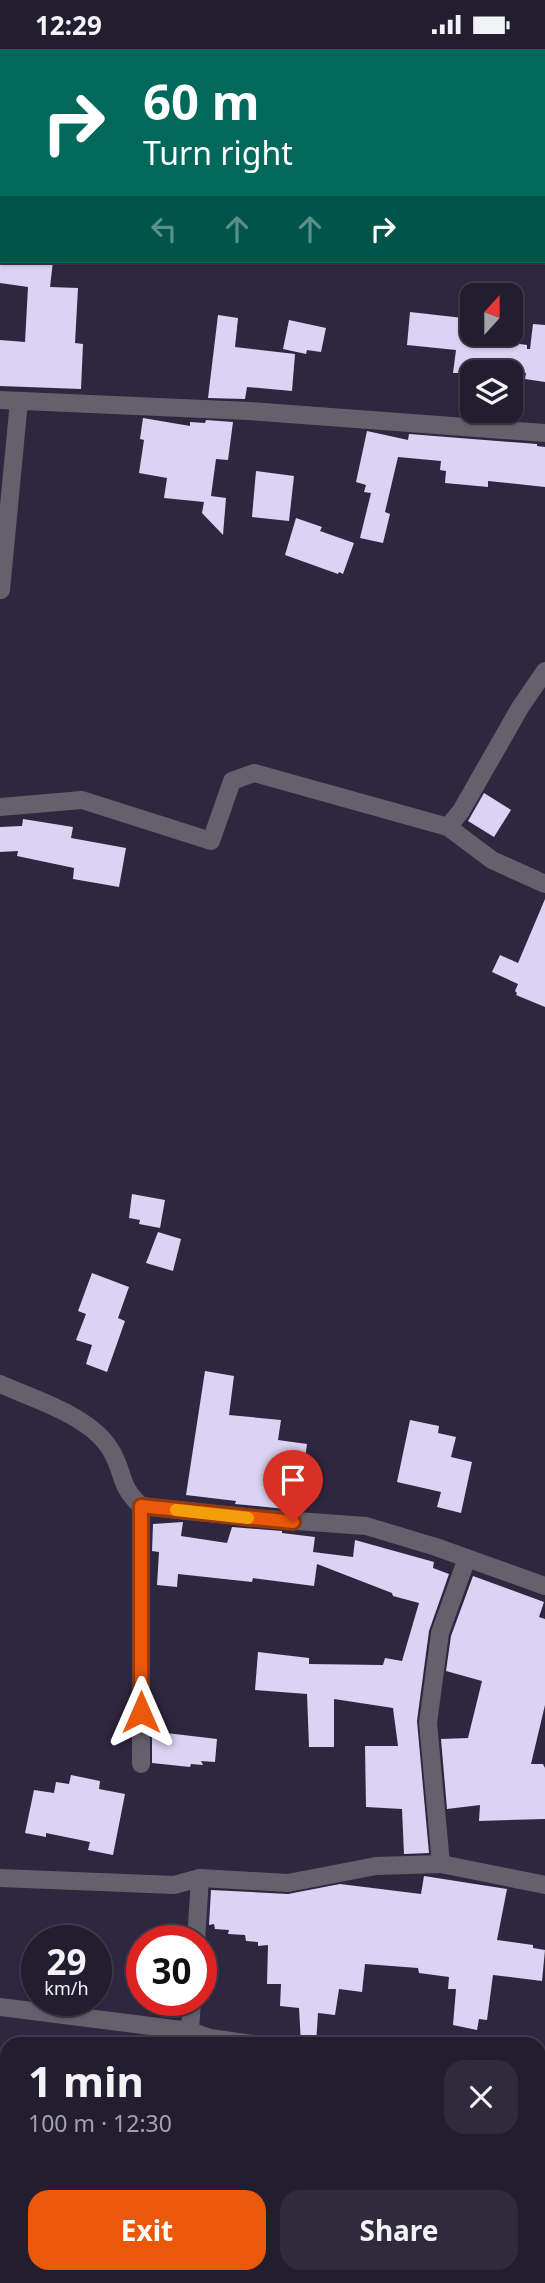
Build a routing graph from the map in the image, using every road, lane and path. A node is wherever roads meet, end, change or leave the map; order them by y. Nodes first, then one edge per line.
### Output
1 (0, 400) edge
2 (19, 401) junction
3 (545, 433) edge
4 (1, 590) edge
5 (545, 671) edge
6 (0, 807) edge
7 (448, 827) junction
8 (545, 884) edge
9 (0, 1384) edge
10 (141, 1506) junction
11 (467, 1558) junction
12 (545, 1586) edge
13 (141, 1764) dead end
14 (441, 1864) junction
15 (0, 1878) edge
16 (200, 1878) junction
17 (545, 1885) edge
18 (197, 1925) edge
19 (0, 2007) edge
20 (191, 2016) edge
21 (190, 2031) junction
22 (206, 2037) edge

1 - 2 street
2 - 3 street
2 - 4 street
5 - 7 street
6 - 7 street
7 - 8 street
9 - 10 street
10 - 11 street
10 - 13 street
11 - 12 street
11 - 14 street
14 - 16 street
14 - 17 street
15 - 16 street
16 - 18 street
19 - 21 street
20 - 21 street
21 - 22 street

